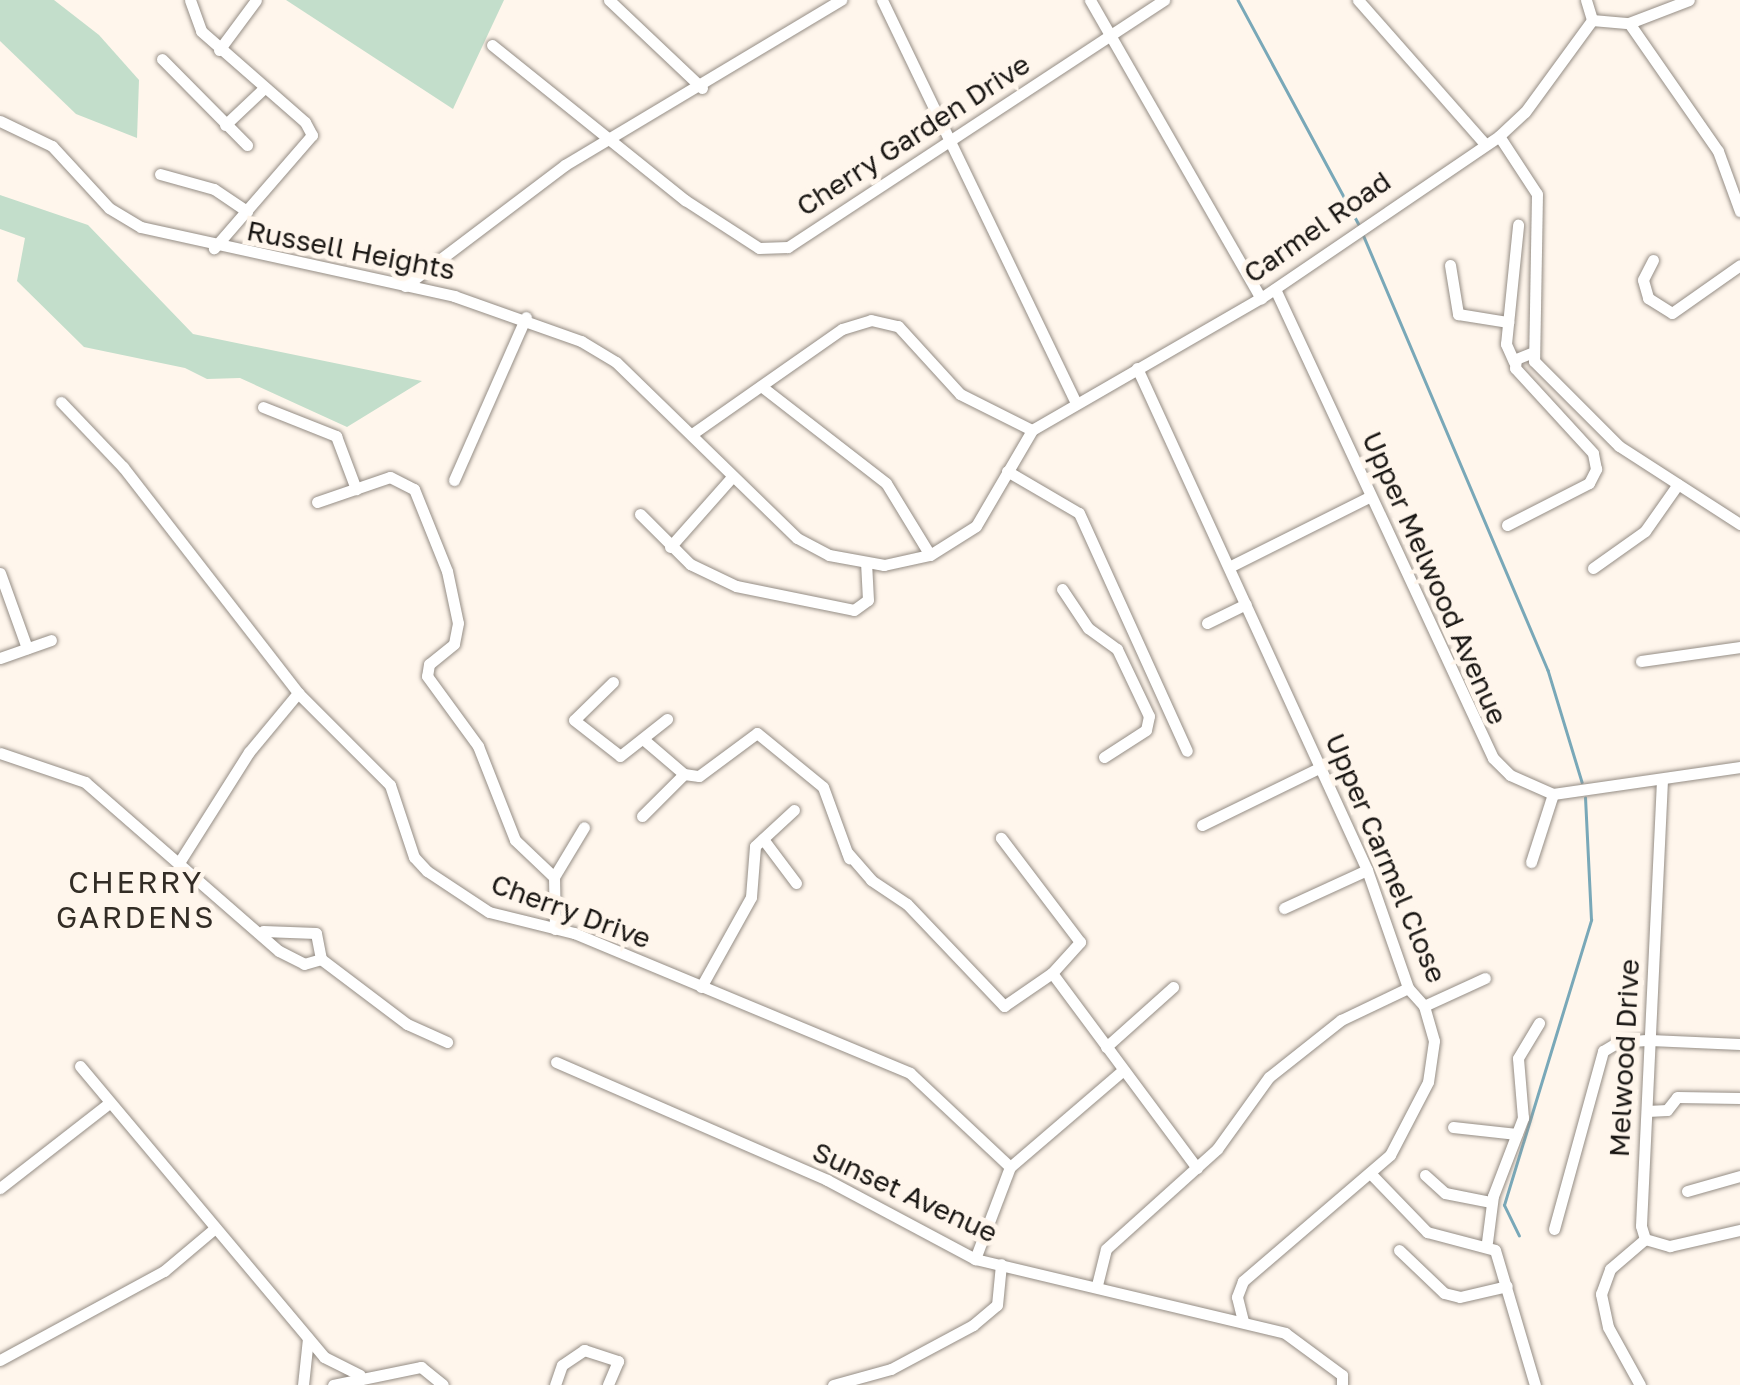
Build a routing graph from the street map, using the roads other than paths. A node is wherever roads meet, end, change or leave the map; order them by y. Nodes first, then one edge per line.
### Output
1 (190, 0) edge
2 (256, 0) edge
3 (609, 0) edge
4 (840, 0) edge
5 (882, 0) edge
6 (1090, 0) edge
7 (1164, 0) edge
8 (1358, 0) edge
9 (1586, 0) edge
10 (1689, 0) edge
11 (1592, 20) junction
12 (1629, 23) junction
13 (1112, 36) junction
14 (492, 46) dead end
15 (219, 50) junction
16 (162, 59) dead end
17 (702, 88) junction
18 (262, 90) junction
19 (0, 121) edge
20 (225, 125) junction
21 (1499, 136) junction
22 (606, 139) junction
23 (947, 139) junction
24 (1485, 144) junction
25 (246, 145) dead end
26 (160, 174) dead end
27 (247, 211) junction
28 (1740, 211) edge
29 (1518, 225) dead end
30 (214, 248) junction
31 (1653, 260) dead end
32 (1450, 265) dead end
33 (1740, 266) edge
34 (404, 286) junction
35 (1275, 289) junction
36 (1261, 298) junction
37 (526, 317) junction
38 (1508, 322) junction
39 (1531, 354) junction
40 (1514, 362) junction
41 (1137, 368) junction
42 (761, 386) junction
43 (62, 402) dead end
44 (1076, 403) junction
45 (263, 407) dead end
46 (1032, 430) junction
47 (692, 434) junction
48 (1006, 471) junction
49 (732, 477) junction
50 (454, 480) dead end
51 (1678, 484) junction
52 (356, 489) junction
53 (1369, 498) junction
54 (318, 502) dead end
55 (640, 514) dead end
56 (1740, 524) edge
57 (1507, 525) dead end
58 (670, 548) junction
59 (930, 555) junction
60 (866, 562) junction
61 (1231, 566) junction
62 (1592, 568) dead end
63 (0, 573) edge
64 (1062, 589) dead end
65 (1246, 604) junction
66 (1207, 623) dead end
67 (51, 640) dead end
68 (1740, 647) edge
69 (27, 648) junction
70 (0, 658) edge
71 (1641, 661) dead end
72 (1154, 679) junction
73 (614, 682) dead end
74 (1136, 688) junction
75 (298, 693) junction
76 (667, 719) dead end
77 (643, 739) junction
78 (1187, 751) dead end
79 (0, 753) edge
80 (1104, 757) dead end
81 (1321, 767) junction
82 (1740, 768) edge
83 (684, 774) junction
84 (1662, 780) junction
85 (1553, 794) junction
86 (794, 810) dead end
87 (642, 816) dead end
88 (1202, 825) dead end
89 (584, 827) dead end
90 (763, 838) junction
91 (1001, 838) dead end
92 (180, 861) junction
93 (1530, 862) dead end
94 (1367, 870) junction
95 (554, 877) junction
96 (796, 883) dead end
97 (1284, 908) dead end
98 (555, 929) junction
99 (263, 931) junction
100 (321, 959) junction
101 (1052, 973) junction
102 (1485, 978) dead end
103 (700, 987) junction
104 (1173, 987) dead end
105 (1408, 988) junction
106 (1424, 1006) junction
107 (1540, 1023) dead end
108 (1650, 1040) junction
109 (447, 1042) dead end
110 (1740, 1044) edge
111 (1106, 1047) junction
112 (556, 1062) dead end
113 (80, 1066) dead end
114 (1123, 1070) junction
115 (1740, 1098) edge
116 (110, 1103) junction
117 (1647, 1111) junction
118 (1453, 1126) dead end
119 (1517, 1134) junction
120 (1010, 1168) junction
121 (1197, 1168) junction
122 (1371, 1174) junction
123 (1425, 1175) dead end
124 (1740, 1176) edge
125 (0, 1188) edge
126 (1686, 1191) dead end
127 (1491, 1202) junction
128 (214, 1228) junction
129 (1554, 1229) dead end
130 (1740, 1230) edge
131 (1645, 1239) junction
132 (1487, 1242) junction
133 (1399, 1250) dead end
134 (975, 1258) junction
135 (1001, 1264) junction
136 (1097, 1285) junction
137 (1508, 1286) junction
138 (1243, 1321) junction
139 (308, 1338) junction
140 (0, 1360) edge
141 (360, 1375) junction
142 (303, 1385) edge
143 (334, 1385) edge
144 (443, 1385) edge
145 (555, 1385) edge
146 (608, 1385) edge
147 (833, 1385) edge
148 (1342, 1385) edge
149 (1534, 1385) edge
150 (1640, 1385) edge

1 - 15 street
2 - 15 street
3 - 17 street
4 - 17 street
5 - 23 street
6 - 13 street
7 - 13 street, Cherry Garden Drive
8 - 24 street
9 - 11 street
10 - 12 street
11 - 12 street
11 - 21 street, Carmel Road
12 - 28 street
13 - 23 street, Cherry Garden Drive
13 - 36 street
14 - 22 street, Cherry Garden Drive
15 - 18 street
16 - 20 street
17 - 22 street
18 - 20 street
18 - 27 street
19 - 30 street, Russell Heights
20 - 25 street
21 - 24 street, Carmel Road
21 - 39 street
22 - 23 street, Cherry Garden Drive
22 - 34 street
23 - 44 street
24 - 35 street, Carmel Road
26 - 27 street
27 - 30 street
29 - 38 street
30 - 34 street, Russell Heights
31 - 33 street
32 - 38 street
34 - 37 street, Russell Heights
35 - 36 street, Carmel Road
35 - 53 street, Upper Melwood Avenue
36 - 41 street, Carmel Road
37 - 47 street, Russell Heights
37 - 50 street
38 - 40 street
39 - 40 street
39 - 51 street
40 - 57 street
41 - 44 street, Carmel Road
41 - 61 street, Upper Carmel Close
42 - 46 street
42 - 47 street
42 - 59 street
43 - 75 street, Cherry Drive
44 - 46 street, Carmel Road
45 - 52 street
46 - 48 street
47 - 49 street, Russell Heights
48 - 59 street
48 - 72 street
49 - 58 street
49 - 60 street, Russell Heights
51 - 56 street
51 - 62 street
52 - 54 street
52 - 95 street
53 - 61 street
53 - 85 street, Upper Melwood Avenue
55 - 58 street
58 - 60 street
59 - 60 street
61 - 65 street, Upper Carmel Close
63 - 69 street
64 - 74 street
65 - 66 street
65 - 81 street, Upper Carmel Close
67 - 69 street
68 - 71 street
69 - 70 street
72 - 74 street
72 - 78 street
73 - 77 street
74 - 80 street
75 - 92 street
75 - 98 street, Cherry Drive
76 - 77 street
77 - 83 street
79 - 92 street
81 - 88 street
81 - 94 street, Upper Carmel Close
82 - 84 street
83 - 87 street
83 - 101 street
84 - 85 street
84 - 108 street, Melwood Drive
85 - 93 street
86 - 90 street
89 - 95 street
90 - 96 street
90 - 103 street
91 - 101 street
92 - 99 street
94 - 97 street
94 - 105 street, Upper Carmel Close
95 - 98 street
98 - 103 street, Cherry Drive
99 - 100 street
99 - 100 street
100 - 109 street
101 - 111 street
102 - 106 street
103 - 120 street, Cherry Drive
104 - 111 street
105 - 106 street, Upper Carmel Close
105 - 121 street
106 - 122 street, Upper Carmel Close
107 - 119 street
108 - 110 street
108 - 117 street, Melwood Drive
108 - 129 street
111 - 114 street
112 - 134 street, Sunset Avenue
113 - 116 street
114 - 120 street
114 - 121 street
115 - 117 street
116 - 125 street
116 - 128 street
117 - 131 street, Melwood Drive
118 - 119 street
119 - 127 street
120 - 134 street
121 - 136 street
122 - 132 street
122 - 138 street, Upper Carmel Close
123 - 127 street
124 - 126 street
127 - 132 street
128 - 139 street
128 - 140 street
130 - 131 street
131 - 150 street
132 - 137 street
133 - 137 street
134 - 135 street, Sunset Avenue
135 - 136 street, Sunset Avenue
135 - 147 street
136 - 138 street, Sunset Avenue
137 - 149 street
138 - 148 street, Sunset Avenue
139 - 141 street
139 - 142 street
141 - 143 street
141 - 144 street
145 - 146 street

